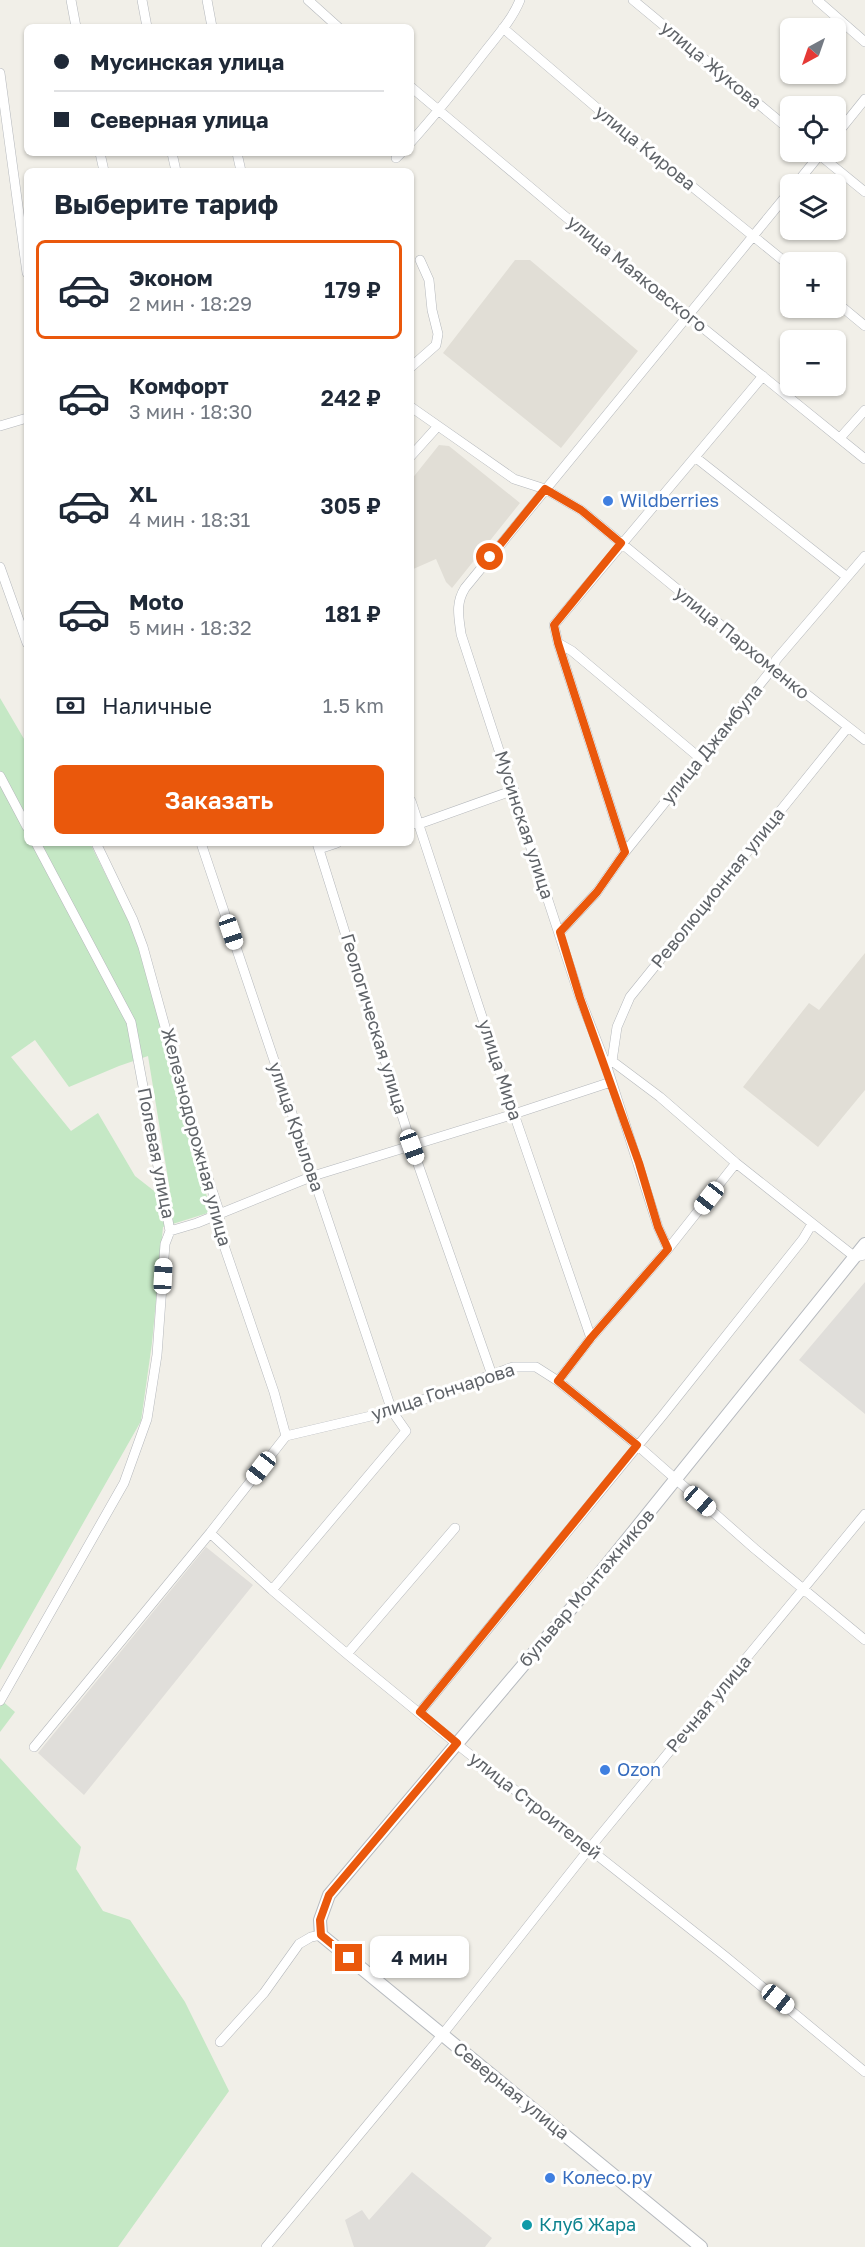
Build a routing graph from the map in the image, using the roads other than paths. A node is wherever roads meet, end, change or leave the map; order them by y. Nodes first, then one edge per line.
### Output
1 (71, 0) edge
2 (142, 0) edge
3 (207, 0) edge
4 (308, 0) edge
5 (520, 0) edge
6 (633, 0) edge
7 (817, 0) edge
8 (75, 24) edge
9 (146, 24) edge
10 (211, 24) edge
11 (335, 24) edge
12 (503, 28) junction
13 (865, 42) edge
14 (0, 73) edge
15 (414, 89) edge
16 (865, 99) edge
17 (440, 110) junction
18 (780, 122) edge
19 (846, 123) edge
20 (414, 139) edge
21 (831, 162) edge
22 (865, 192) edge
23 (780, 204) edge
24 (754, 236) junction
25 (24, 251) edge
26 (780, 258) edge
27 (420, 260) dead end
28 (846, 310) edge
29 (689, 315) junction
30 (865, 326) edge
31 (414, 364) edge
32 (763, 376) junction
33 (414, 409) edge
34 (865, 410) edge
35 (24, 419) edge
36 (0, 426) edge
37 (438, 426) junction
38 (840, 438) junction
39 (414, 453) edge
40 (695, 457) junction
41 (865, 459) edge
42 (545, 489) junction
43 (621, 543) junction
44 (865, 556) edge
45 (0, 567) edge
46 (847, 577) junction
47 (24, 635) edge
48 (558, 643) junction
49 (773, 669) junction
50 (848, 727) junction
51 (865, 740) edge
52 (701, 759) junction
53 (0, 776) edge
54 (514, 790) junction
55 (24, 821) edge
56 (415, 823) edge
57 (38, 846) edge
58 (97, 846) edge
59 (202, 846) edge
60 (318, 846) edge
61 (625, 852) junction
62 (560, 932) junction
63 (608, 1061) junction
64 (611, 1082) junction
65 (514, 1114) junction
66 (412, 1147) junction
67 (736, 1163) junction
68 (313, 1176) junction
69 (220, 1214) junction
70 (812, 1224) junction
71 (170, 1231) junction
72 (865, 1244) edge
73 (668, 1249) junction
74 (860, 1256) edge
75 (591, 1338) junction
76 (492, 1375) junction
77 (558, 1381) junction
78 (392, 1411) junction
79 (286, 1436) junction
80 (637, 1445) junction
81 (677, 1479) junction
82 (865, 1514) edge
83 (455, 1528) dead end
84 (210, 1533) junction
85 (804, 1589) junction
86 (272, 1590) junction
87 (865, 1640) edge
88 (347, 1654) junction
89 (0, 1701) edge
90 (420, 1712) junction
91 (457, 1743) junction
92 (34, 1747) dead end
93 (589, 1849) junction
94 (321, 1935) junction
95 (442, 2035) junction
96 (220, 2042) dead end
97 (865, 2072) edge
98 (266, 2247) edge
99 (702, 2247) edge

1 - 8 street
2 - 9 street
3 - 10 street
4 - 11 street
5 - 12 street
6 - 18 street, улица Жукова
7 - 13 street
12 - 17 street
12 - 24 street, улица Кирова
14 - 25 street
15 - 17 street, улица Маяковского
16 - 19 street
17 - 20 street
17 - 29 street, улица Маяковского
21 - 22 street
23 - 24 street, Мусинская улица
24 - 26 street, улица Кирова
24 - 29 street, Мусинская улица
27 - 31 street
28 - 30 street
29 - 32 street, улица Маяковского
29 - 42 street, Мусинская улица
32 - 38 street, улица Маяковского
32 - 40 street
33 - 37 street, улица Пархоменко
34 - 38 street
35 - 36 street
37 - 39 street
37 - 42 street, улица Пархоменко
38 - 41 street, улица Маяковского
40 - 43 street
40 - 46 street
42 - 43 street, улица Пархоменко
42 - 54 street, Мусинская улица
43 - 48 street
43 - 49 street, улица Пархоменко
44 - 46 street, улица Джамбула
45 - 47 street
46 - 49 street, улица Джамбула
48 - 52 street
48 - 61 street
49 - 50 street, улица Пархоменко
49 - 52 street, улица Джамбула
50 - 51 street, улица Пархоменко
50 - 63 street, Революционная улица
52 - 61 street, улица Джамбула
53 - 55 street
54 - 56 street
54 - 62 street, Мусинская улица
56 - 65 street, улица Мира
57 - 71 street, Полевая улица
58 - 69 street, Железнодорожная улица
59 - 68 street, улица Крылова
60 - 66 street, Геологическая улица
61 - 62 street, улица Джамбула
62 - 63 street, Мусинская улица
63 - 64 street, Мусинская улица
63 - 67 street
64 - 65 street
64 - 73 street, Мусинская улица
65 - 66 street
65 - 75 street, улица Мира
66 - 68 street
66 - 76 street, Геологическая улица
67 - 70 street
67 - 73 street
68 - 69 street
68 - 78 street, улица Крылова
69 - 71 street
69 - 79 street, Железнодорожная улица
70 - 74 street
70 - 80 street
71 - 89 street, Полевая улица
72 - 74 street, бульвар Монтажников
73 - 75 street
74 - 81 street, бульвар Монтажников
75 - 77 street
76 - 77 street, улица Гончарова
76 - 78 street, улица Гончарова
77 - 80 street, улица Гончарова
78 - 79 street, улица Гончарова
78 - 86 street, улица Крылова
79 - 84 street
80 - 81 street, улица Гончарова
80 - 90 street
81 - 85 street, улица Гончарова
81 - 91 street, бульвар Монтажников
82 - 85 street, Речная улица
83 - 88 street
84 - 86 street, улица Строителей
84 - 92 street
85 - 87 street, улица Гончарова
85 - 93 street, Речная улица
86 - 88 street, улица Строителей
88 - 90 street, улица Строителей
90 - 91 street, улица Строителей
91 - 93 street, улица Строителей
91 - 94 street, бульвар Монтажников
93 - 95 street, Речная улица
93 - 97 street, улица Строителей
94 - 95 street, Северная улица
94 - 96 street
95 - 98 street, Речная улица
95 - 99 street, Северная улица

